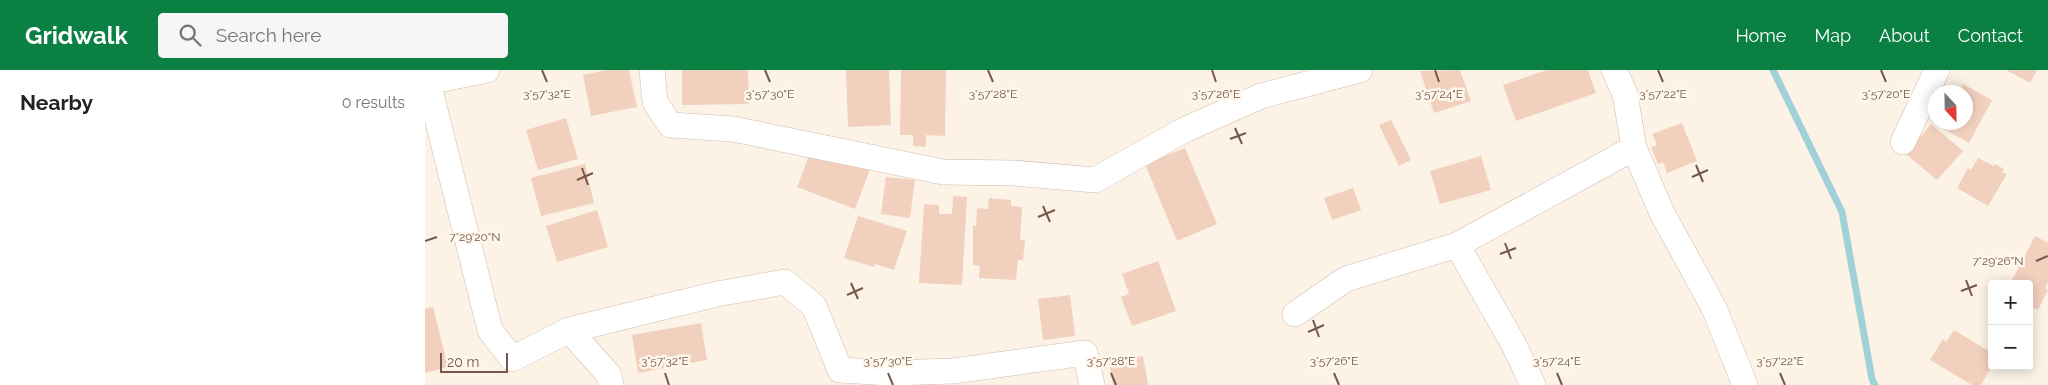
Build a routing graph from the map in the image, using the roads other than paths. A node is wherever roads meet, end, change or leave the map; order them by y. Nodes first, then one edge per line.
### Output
1 (487, 70) edge
2 (652, 70) edge
3 (1360, 70) edge
4 (1614, 70) edge
5 (1937, 70) edge
6 (427, 82) edge
7 (1903, 142) dead end
8 (1633, 148) junction
9 (1457, 245) junction
10 (1295, 314) dead end
11 (569, 330) junction
12 (607, 382) edge
13 (1092, 385) edge
14 (1533, 385) edge
15 (1745, 385) edge

1 - 6 street
2 - 3 street
4 - 8 street
5 - 7 street
6 - 11 street
8 - 9 street
8 - 15 street
9 - 10 street
9 - 14 street
11 - 12 street
11 - 13 street

